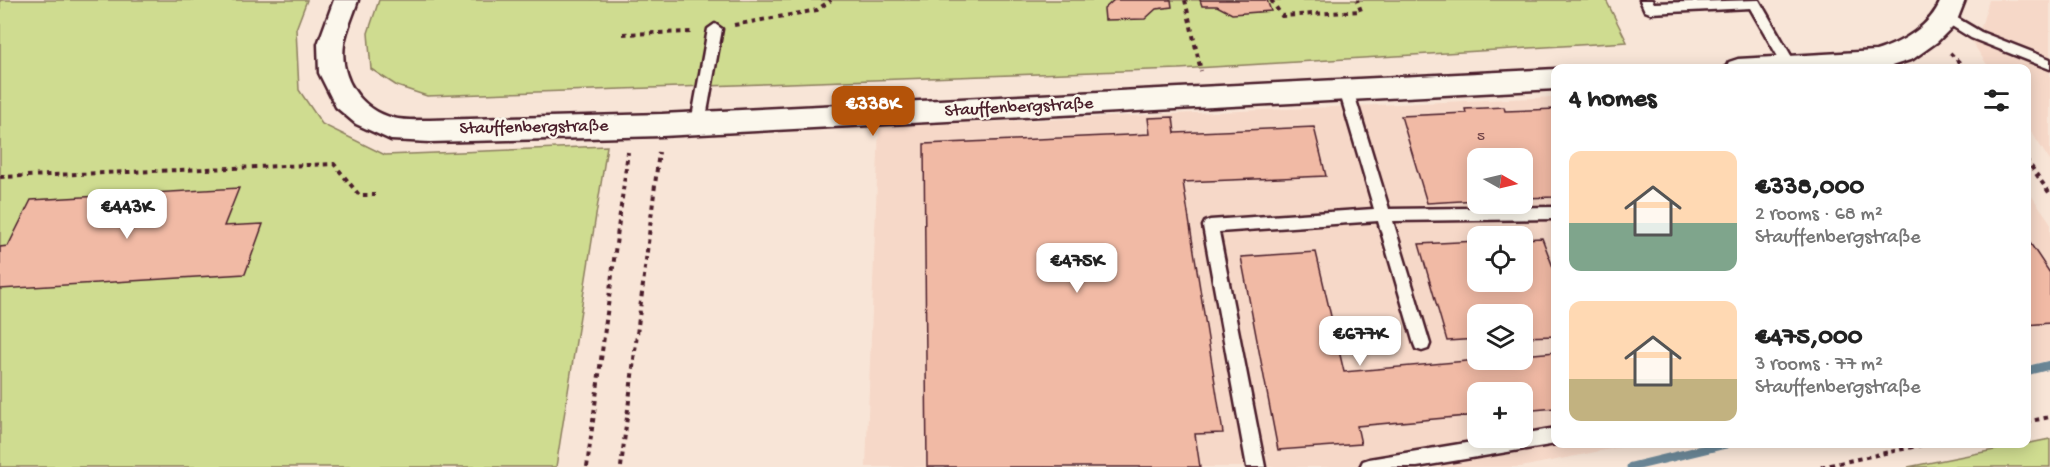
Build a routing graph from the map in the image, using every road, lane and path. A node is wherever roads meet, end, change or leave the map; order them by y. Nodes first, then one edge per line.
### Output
1 (346, 0) edge
2 (1185, 0) edge
3 (1271, 0) edge
4 (1357, 0) edge
5 (1646, 0) edge
6 (1753, 1) edge
7 (1950, 9) edge
8 (715, 29) dead end
9 (1789, 64) edge
10 (1824, 64) edge
11 (2050, 64) edge
12 (1551, 79) edge
13 (1346, 90) junction
14 (1207, 98) junction
15 (698, 123) junction
16 (662, 125) junction
17 (632, 126) junction
18 (2031, 166) edge
19 (0, 177) edge
20 (2050, 194) edge
21 (375, 195) dead end
22 (1383, 215) junction
23 (1551, 215) edge
24 (1422, 344) dead end
25 (2050, 417) edge
26 (2031, 421) edge
27 (1551, 437) edge
28 (1908, 448) edge
29 (587, 467) edge
30 (621, 467) edge
31 (1256, 467) edge
32 (1369, 467) edge
33 (1821, 467) edge

1 - 17 street, Stauffenbergstraße
2 - 14 path
3 - 4 path
5 - 6 lane
6 - 9 lane
7 - 10 street
7 - 11 lane
8 - 15 lane
12 - 13 street, Stauffenbergstraße
13 - 14 street, Stauffenbergstraße
13 - 22 lane
14 - 15 street, Stauffenbergstraße
15 - 16 street, Stauffenbergstraße
16 - 17 street, Stauffenbergstraße
16 - 30 path
17 - 29 path
18 - 20 path
19 - 21 path
22 - 23 lane
22 - 24 lane
22 - 31 lane
25 - 26 path
27 - 32 lane
28 - 33 path

